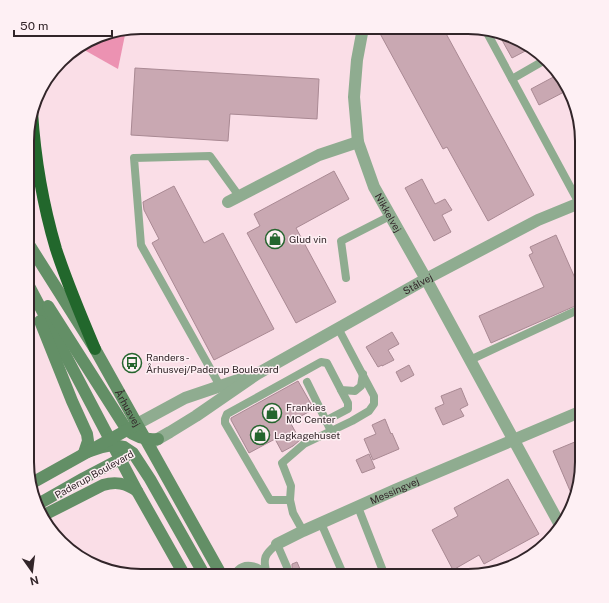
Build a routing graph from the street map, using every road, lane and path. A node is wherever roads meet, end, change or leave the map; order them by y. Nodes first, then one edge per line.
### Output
1 (362, 34) edge
2 (489, 37) edge
3 (541, 62) edge
4 (512, 79) junction
5 (34, 134) edge
6 (358, 142) junction
7 (575, 193) edge
8 (239, 196) junction
9 (228, 202) dead end
10 (575, 204) edge
11 (390, 216) junction
12 (34, 252) edge
13 (346, 278) dead end
14 (426, 279) junction
15 (34, 286) edge
16 (34, 295) edge
17 (34, 308) edge
18 (575, 311) edge
19 (338, 328) junction
20 (95, 349) junction
21 (470, 360) junction
22 (257, 374) junction
23 (363, 374) junction
24 (306, 382) dead end
25 (220, 386) junction
26 (341, 390) junction
27 (575, 414) edge
28 (325, 421) junction
29 (132, 427) junction
30 (330, 431) junction
31 (151, 440) junction
32 (514, 440) junction
33 (111, 442) junction
34 (133, 452) junction
35 (84, 454) junction
36 (120, 459) junction
37 (36, 481) edge
38 (137, 492) junction
39 (290, 500) junction
40 (42, 502) edge
41 (358, 507) junction
42 (47, 514) edge
43 (558, 520) edge
44 (321, 523) junction
45 (304, 531) junction
46 (277, 544) junction
47 (286, 567) dead end
48 (181, 569) edge
49 (202, 569) edge
50 (218, 569) edge
51 (240, 569) edge
52 (258, 569) edge
53 (265, 569) edge
54 (341, 569) edge
55 (382, 569) edge

1 - 6 street, Nikkelvej
2 - 4 lane
3 - 4 lane
4 - 7 lane
5 - 20 highway
6 - 8 street
6 - 11 street, Nikkelvej
8 - 9 street
8 - 25 lane
10 - 14 street, Stålvej
11 - 13 lane
11 - 14 street, Nikkelvej
12 - 20 main road, Århusvej
14 - 19 street, Stålvej
14 - 21 street
15 - 29 main road
16 - 33 main road
17 - 35 main road
18 - 21 lane
19 - 22 street, Stålvej
19 - 23 lane
20 - 29 main road, Århusvej
21 - 32 street
22 - 25 street, Stålvej
22 - 31 street, Stålvej
23 - 26 lane
23 - 30 lane
24 - 28 lane
25 - 29 street, Stålvej
26 - 28 lane
26 - 39 lane
27 - 32 street, Messingvej
28 - 30 lane
29 - 31 main road, Århusvej
29 - 33 main road
30 - 39 lane
31 - 34 main road, Paderup Boulevard
31 - 50 main road, Århusvej
32 - 41 street, Messingvej
32 - 43 street
33 - 34 main road
33 - 35 main road
33 - 36 main road
34 - 36 main road, Paderup Boulevard
34 - 49 main road
35 - 37 main road
36 - 38 main road
36 - 40 main road, Paderup Boulevard
38 - 42 main road
38 - 48 main road
39 - 45 lane
41 - 44 street, Messingvej
41 - 55 lane
44 - 45 street, Messingvej
44 - 54 lane
45 - 46 street, Messingvej
46 - 47 lane
46 - 53 lane
51 - 52 lane

